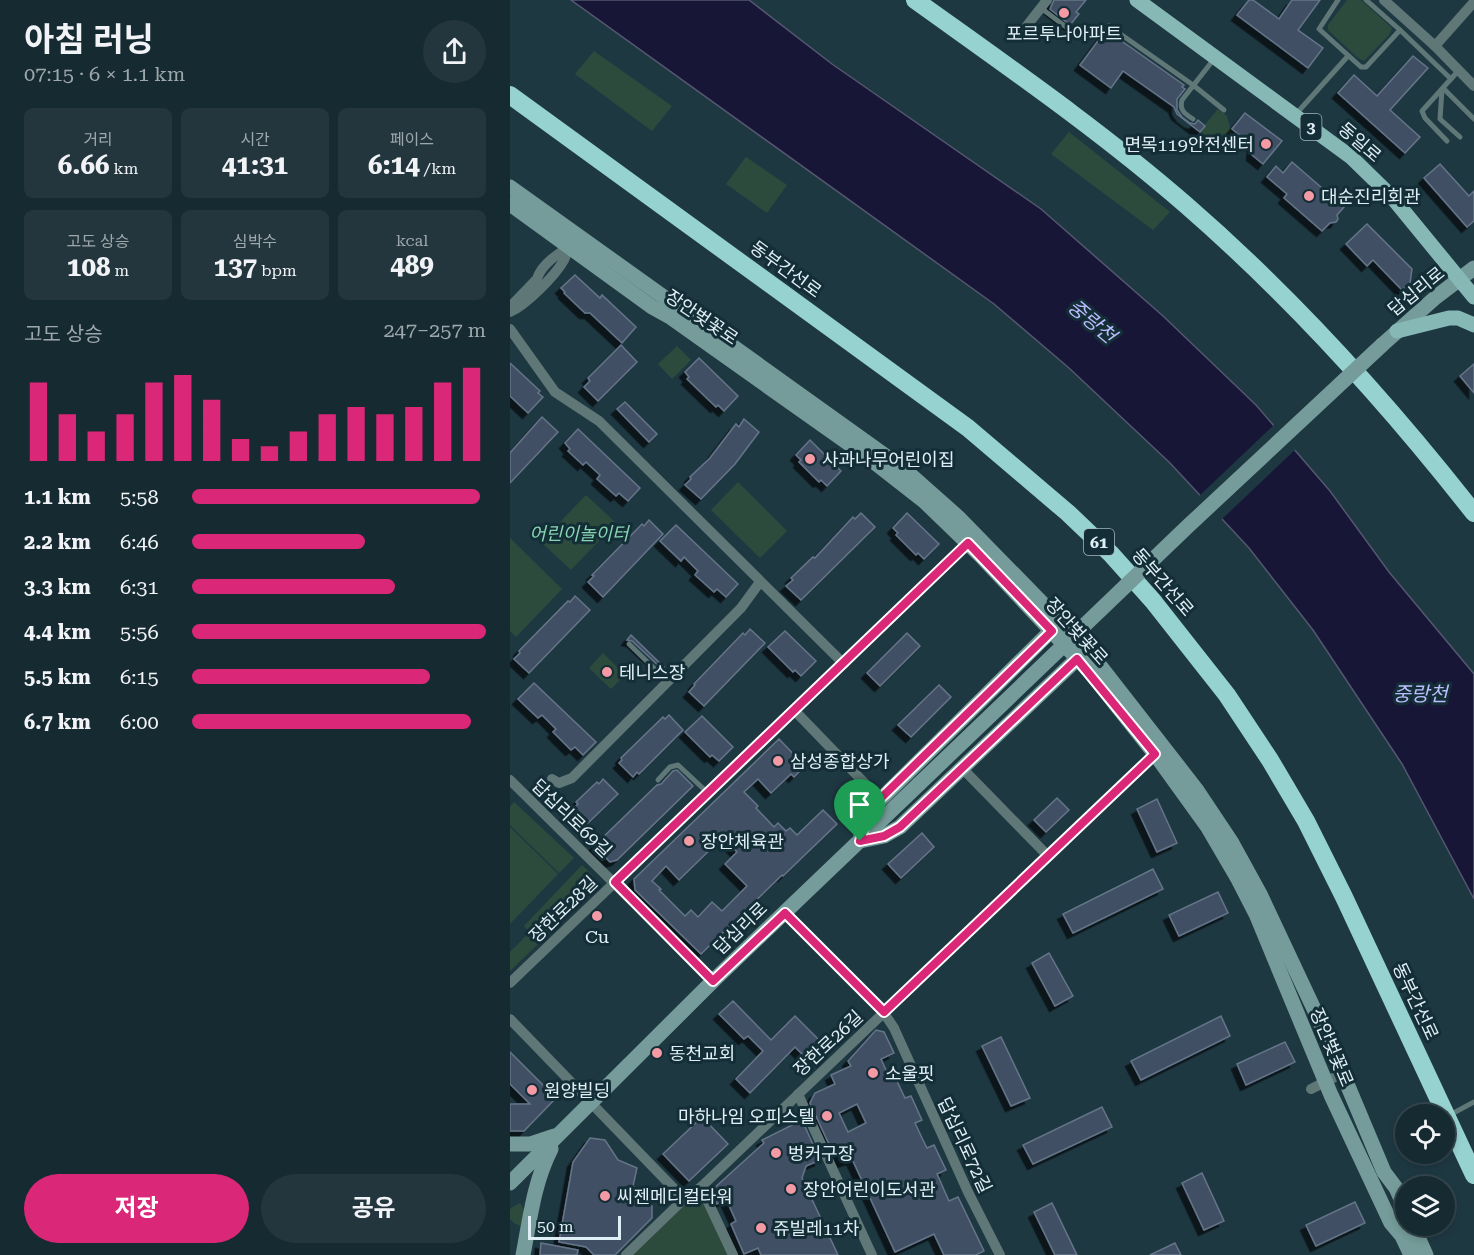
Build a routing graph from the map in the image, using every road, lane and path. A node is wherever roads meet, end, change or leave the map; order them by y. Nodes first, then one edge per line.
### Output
1 (915, 0) edge
2 (1137, 0) edge
3 (1338, 0) edge
4 (1366, 0) edge
5 (1384, 0) edge
6 (1474, 2) edge
7 (1044, 4) edge
8 (1109, 26) dead end
9 (1066, 27) dead end
10 (1400, 30) junction
11 (1022, 32) dead end
12 (1435, 46) junction
13 (1348, 56) junction
14 (1215, 57) junction
15 (1455, 74) junction
16 (1193, 85) junction
17 (1474, 86) edge
18 (1443, 87) junction
19 (510, 95) edge
20 (1224, 110) dead end
21 (1295, 116) junction
22 (1474, 119) edge
23 (1193, 120) dead end
24 (1460, 138) dead end
25 (1447, 141) dead end
26 (510, 187) edge
27 (510, 204) edge
28 (573, 241) junction
29 (1474, 268) edge
30 (538, 273) junction
31 (1460, 280) junction
32 (1474, 297) edge
33 (510, 298) edge
34 (510, 306) edge
35 (510, 312) edge
36 (1474, 325) edge
37 (510, 329) edge
38 (1396, 331) junction
39 (1474, 513) edge
40 (972, 539) junction
41 (760, 582) junction
42 (1052, 631) junction
43 (629, 644) dead end
44 (1077, 659) junction
45 (844, 664) junction
46 (668, 682) junction
47 (795, 711) junction
48 (1155, 754) junction
49 (962, 768) junction
50 (552, 779) dead end
51 (510, 780) edge
52 (658, 780) dead end
53 (708, 794) junction
54 (880, 799) junction
55 (860, 841) junction
56 (1048, 856) junction
57 (615, 882) junction
58 (785, 913) junction
59 (713, 981) junction
60 (510, 983) edge
61 (884, 1012) junction
62 (510, 1019) edge
63 (1341, 1074) junction
64 (1326, 1082) junction
65 (1311, 1089) dead end
66 (798, 1094) junction
67 (1474, 1102) edge
68 (590, 1103) junction
69 (1441, 1104) edge
70 (1455, 1113) edge
71 (560, 1134) junction
72 (1455, 1134) edge
73 (510, 1144) edge
74 (1474, 1175) edge
75 (510, 1184) edge
76 (702, 1186) junction
77 (1395, 1188) edge
78 (684, 1199) junction
79 (1391, 1223) junction
80 (1417, 1236) edge
81 (523, 1255) edge
82 (626, 1255) edge
83 (733, 1255) edge
84 (872, 1255) edge
85 (1000, 1255) edge
86 (1400, 1255) edge
87 (1411, 1255) edge
88 (1426, 1255) edge

1 - 39 highway
2 - 14 main road, 동일로 / 3
3 - 13 lane
4 - 10 lane
5 - 12 street
6 - 12 street
7 - 9 lane
7 - 11 street
8 - 16 lane
10 - 13 lane
10 - 15 lane
12 - 15 street
13 - 21 lane
14 - 16 lane
14 - 21 main road, 동일로 / 3
15 - 17 street
15 - 18 lane
16 - 20 lane
16 - 23 lane
18 - 22 lane
18 - 24 lane
18 - 25 lane
19 - 69 highway, 동부간선로 / 61
21 - 31 main road, 동일로 / 3
26 - 28 street, 장안벚꽃로
27 - 28 street, 장안벚꽃로
28 - 30 street
28 - 35 street
28 - 40 street, 장안벚꽃로
29 - 31 street, 답십리로
30 - 33 street
30 - 34 street
31 - 32 main road, 동일로 / 3
31 - 38 street, 답십리로
36 - 38 main road
37 - 41 street
38 - 55 street, 답십리로, bridge
40 - 42 street, 장안벚꽃로
40 - 45 street, 장한로28길
40 - 63 street, 장안벚꽃로
41 - 45 street
41 - 46 street
42 - 44 street, 장안벚꽃로
42 - 54 street
43 - 46 lane
44 - 48 street, 장안벚꽃로
44 - 49 street
45 - 47 street, 장한로28길
46 - 50 street
47 - 53 street, 장한로28길
47 - 54 street
48 - 56 street, 장한로26길
48 - 64 street, 장안벚꽃로
49 - 55 street
49 - 56 street
51 - 57 street, 답십리로69길
52 - 53 lane
53 - 57 street, 장한로28길
54 - 55 street
55 - 58 street, 답십리로
56 - 61 street, 장한로26길
57 - 59 street, 답십리로69길
57 - 60 street, 장한로28길
58 - 59 street, 답십리로
58 - 61 street, 답십리로72길
59 - 68 street, 답십리로
61 - 66 street, 장한로26길
61 - 85 street, 답십리로72길
62 - 68 street
63 - 64 street
63 - 77 street, 장안벚꽃로
64 - 65 street
64 - 79 street, 장안벚꽃로
66 - 76 street, 장한로26길
66 - 84 street
67 - 70 lane
68 - 71 street, 답십리로
68 - 78 street
71 - 73 street
71 - 75 street, 답십리로
71 - 81 street
72 - 74 highway, 동부간선로 / 61
76 - 78 street, 장한로26길
76 - 83 street
78 - 82 street, 장한로26길
79 - 86 street
79 - 87 street, 장안벚꽃로
80 - 88 street

